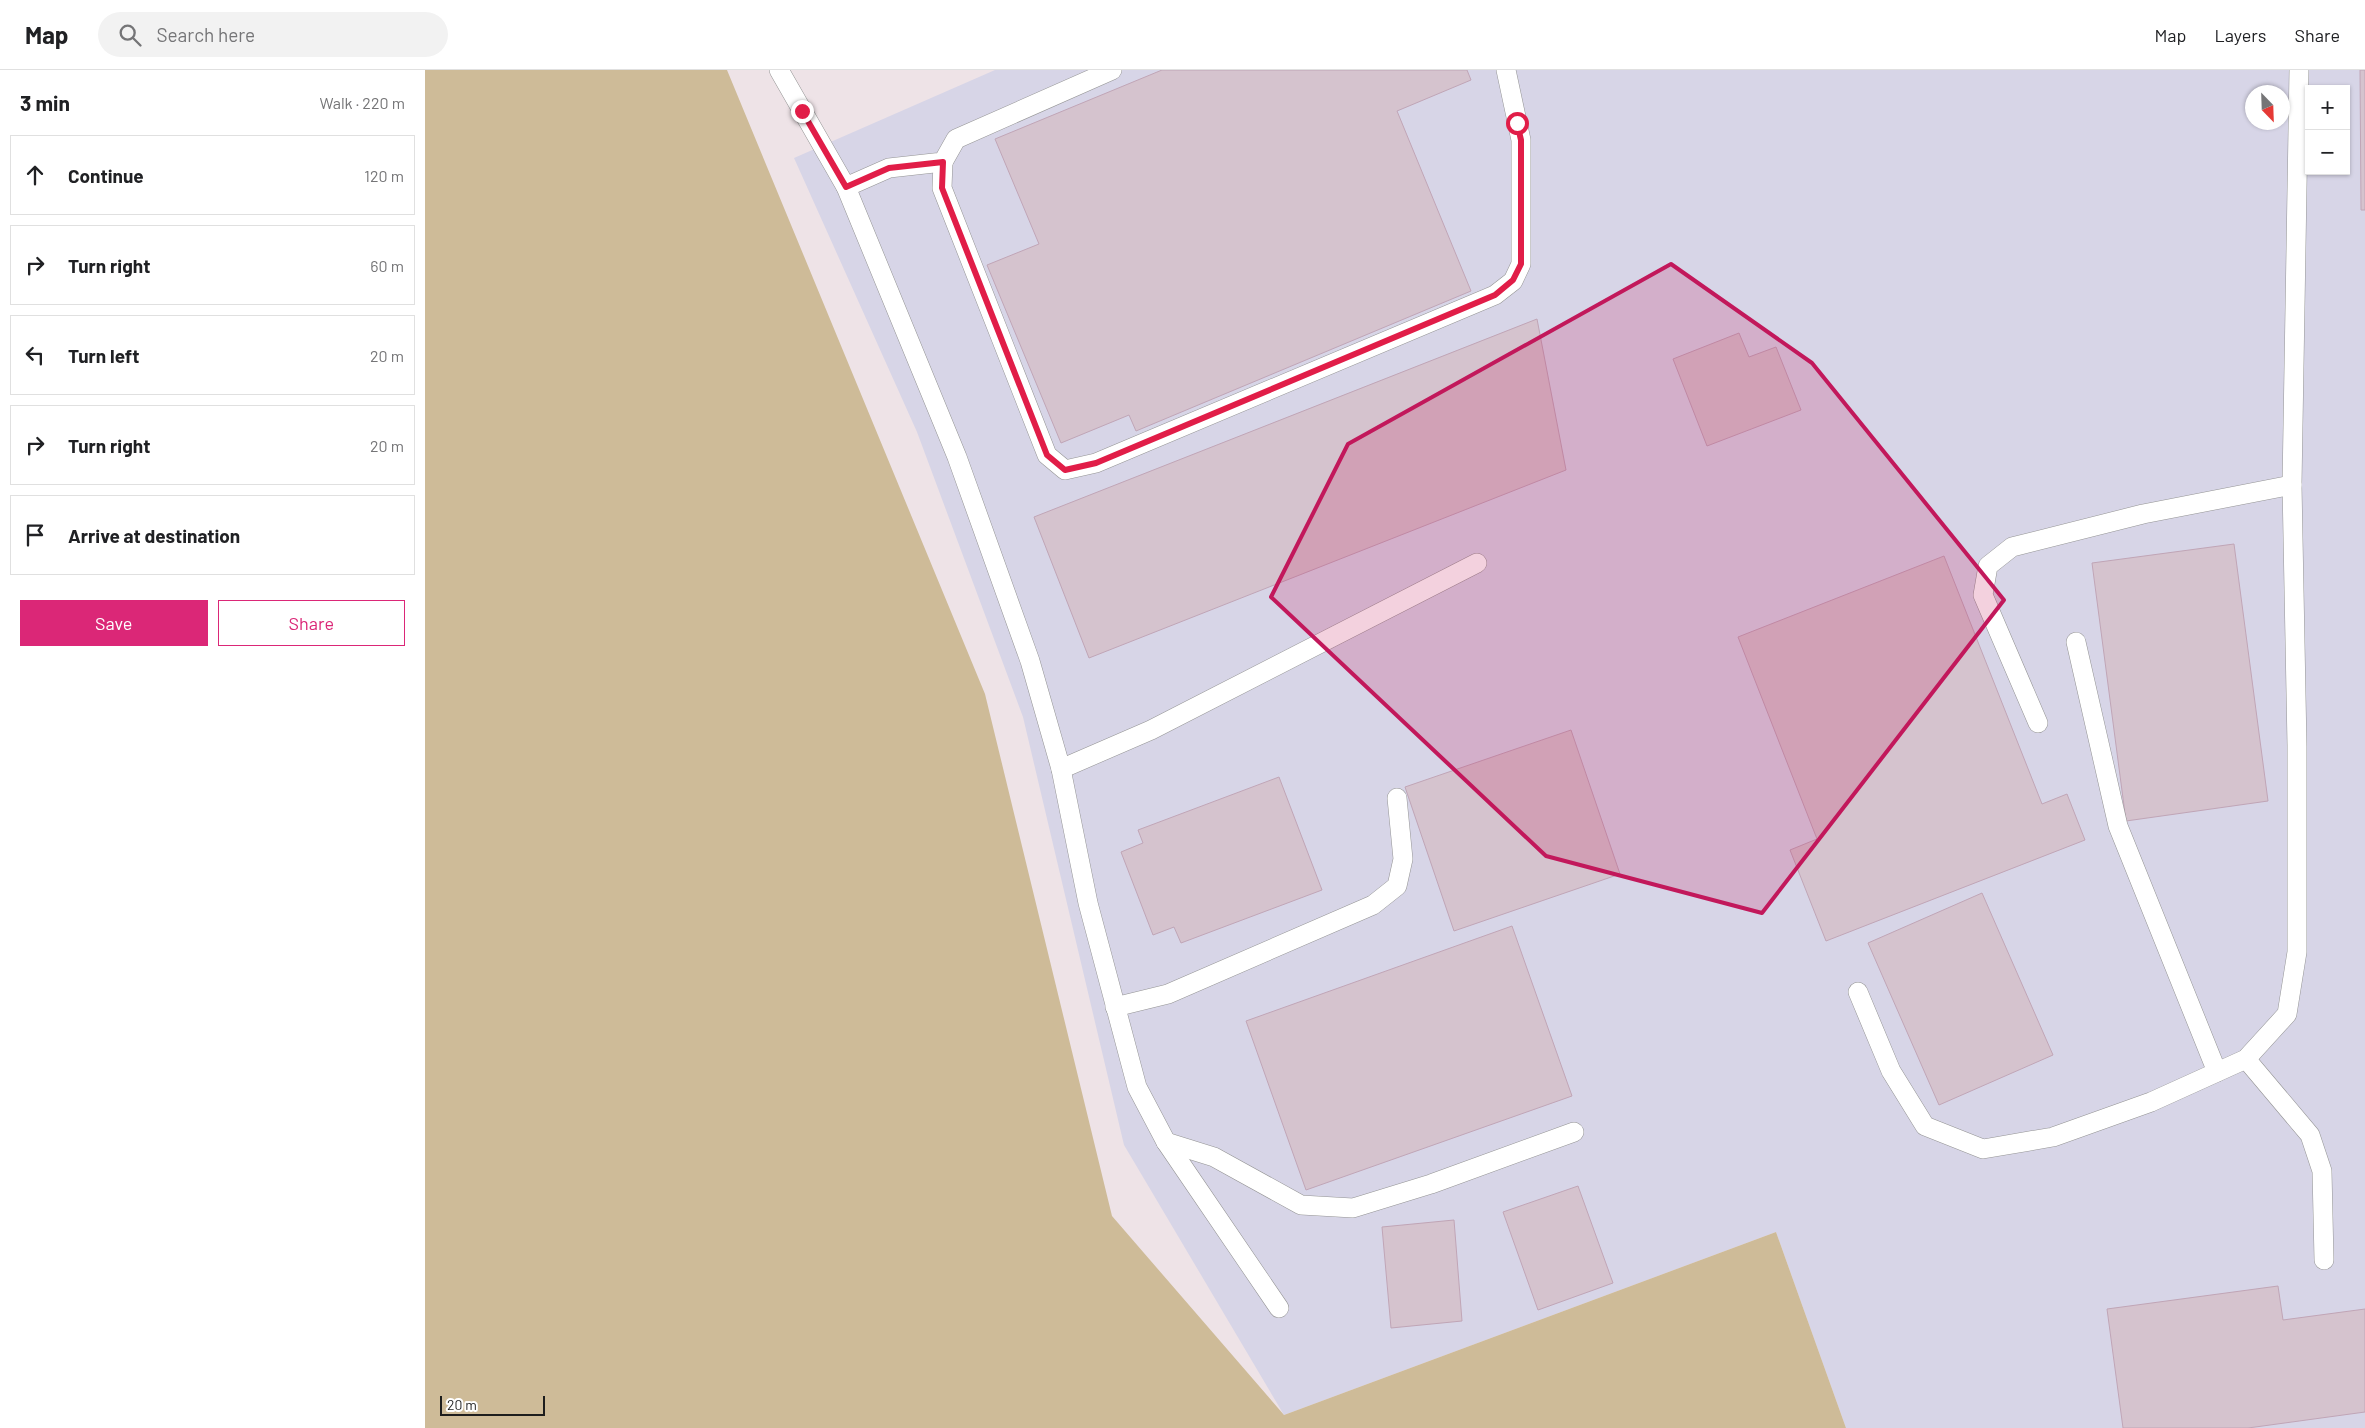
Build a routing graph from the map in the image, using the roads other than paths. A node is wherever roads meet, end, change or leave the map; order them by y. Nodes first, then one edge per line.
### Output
1 (779, 70) edge
2 (1112, 70) edge
3 (1506, 70) edge
4 (2299, 70) edge
5 (943, 162) junction
6 (846, 187) junction
7 (2292, 485) junction
8 (1477, 563) dead end
9 (2076, 642) dead end
10 (2038, 723) dead end
11 (1061, 769) junction
12 (1397, 798) dead end
13 (1857, 992) dead end
14 (1115, 1008) junction
15 (2246, 1059) junction
16 (2217, 1072) junction
17 (1574, 1132) dead end
18 (1166, 1142) junction
19 (2324, 1260) dead end
20 (1279, 1308) dead end

1 - 6 lane
2 - 5 lane
3 - 5 lane
4 - 7 lane
5 - 6 lane
6 - 11 lane
7 - 10 lane
7 - 15 lane
8 - 11 lane
9 - 16 lane
11 - 14 lane
12 - 14 lane
13 - 16 lane
14 - 18 lane
15 - 16 lane
15 - 19 lane
17 - 18 lane
18 - 20 lane

